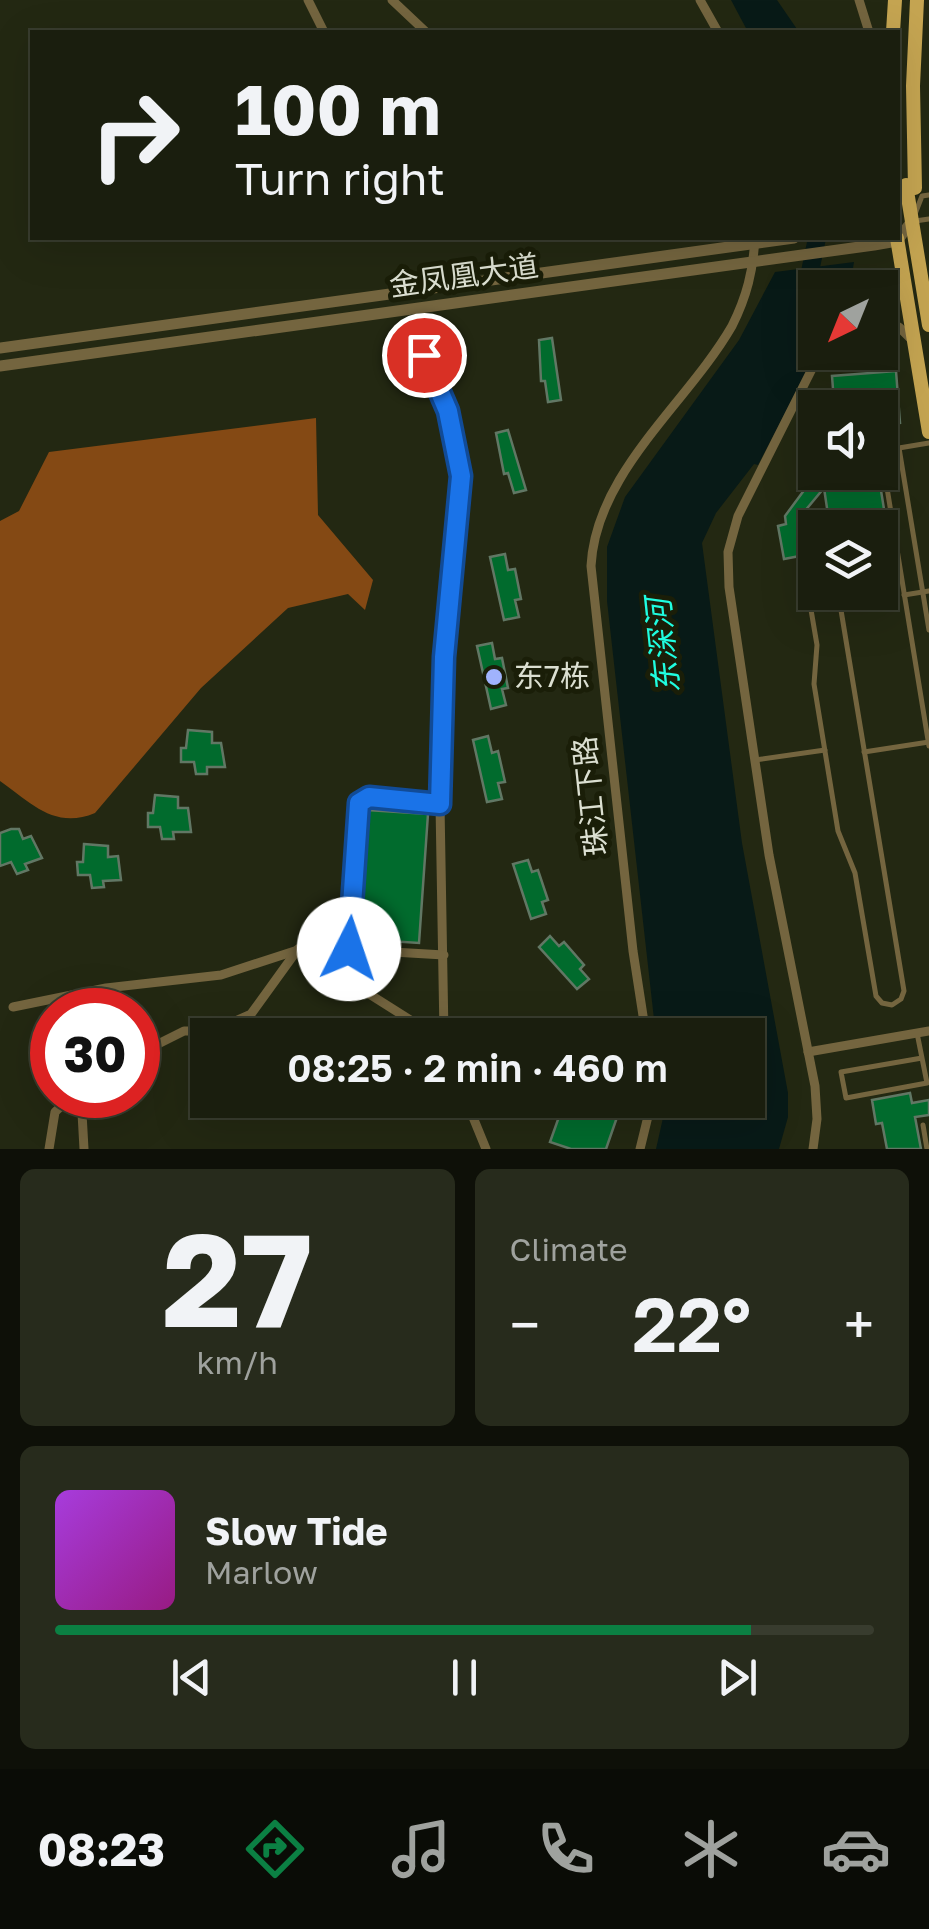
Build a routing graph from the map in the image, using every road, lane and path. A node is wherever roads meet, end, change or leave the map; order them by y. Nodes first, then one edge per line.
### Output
1 (308, 0) edge
2 (392, 0) edge
3 (700, 0) edge
4 (858, 0) edge
5 (895, 0) edge
6 (916, 0) edge
7 (323, 30) edge
8 (424, 30) edge
9 (717, 30) edge
10 (868, 30) edge
11 (893, 30) edge
12 (929, 196) edge
13 (929, 219) edge
14 (905, 222) edge
15 (755, 240) edge
16 (893, 240) edge
17 (897, 240) edge
18 (754, 261) junction
19 (906, 289) junction
20 (898, 290) edge
21 (928, 317) edge
22 (898, 327) edge
23 (415, 333) dead end
24 (914, 343) junction
25 (0, 348) edge
26 (0, 366) edge
27 (811, 370) edge
28 (929, 432) edge
29 (929, 443) edge
30 (899, 448) junction
31 (926, 592) edge
32 (904, 595) junction
33 (811, 610) edge
34 (841, 610) edge
35 (929, 630) edge
36 (929, 743) edge
37 (824, 750) junction
38 (864, 752) junction
39 (755, 760) junction
40 (440, 804) junction
41 (298, 949) junction
42 (349, 949) junction
43 (444, 956) junction
44 (14, 1007) dead end
45 (407, 1018) edge
46 (444, 1018) edge
47 (643, 1018) edge
48 (929, 1030) edge
49 (918, 1032) junction
50 (160, 1043) edge
51 (808, 1052) junction
52 (922, 1058) junction
53 (53, 1118) edge
54 (82, 1118) edge
55 (473, 1118) edge
56 (648, 1118) edge
57 (922, 1126) dead end
58 (49, 1149) edge
59 (84, 1149) edge
60 (486, 1149) edge
61 (640, 1149) edge
62 (813, 1149) edge
63 (927, 1149) edge

1 - 7 street
2 - 8 street
3 - 9 street
4 - 10 street
5 - 11 main road
6 - 14 main road
12 - 14 lane
13 - 14 lane
14 - 21 main road
15 - 18 street, 珠江下路
15 - 25 street, 金凤凰大道
16 - 18 street, 金凤凰大道
17 - 19 main road
18 - 26 street, 金凤凰大道
18 - 47 street, 珠江下路
19 - 20 street
19 - 24 main road
22 - 24 street
23 - 40 street
24 - 28 main road
27 - 39 street
29 - 30 lane
30 - 31 lane
30 - 32 lane
31 - 32 lane
31 - 35 lane
32 - 36 lane
33 - 37 lane
34 - 38 lane
36 - 38 lane
37 - 38 lane
37 - 39 lane
39 - 51 street
40 - 42 street
40 - 43 street
41 - 42 street
41 - 44 street
41 - 45 street
41 - 50 street
42 - 43 street
43 - 46 street
48 - 49 street
49 - 51 street
49 - 52 lane
51 - 62 street
52 - 52 lane
53 - 58 street
54 - 59 street
55 - 60 street
56 - 61 street
57 - 63 lane

